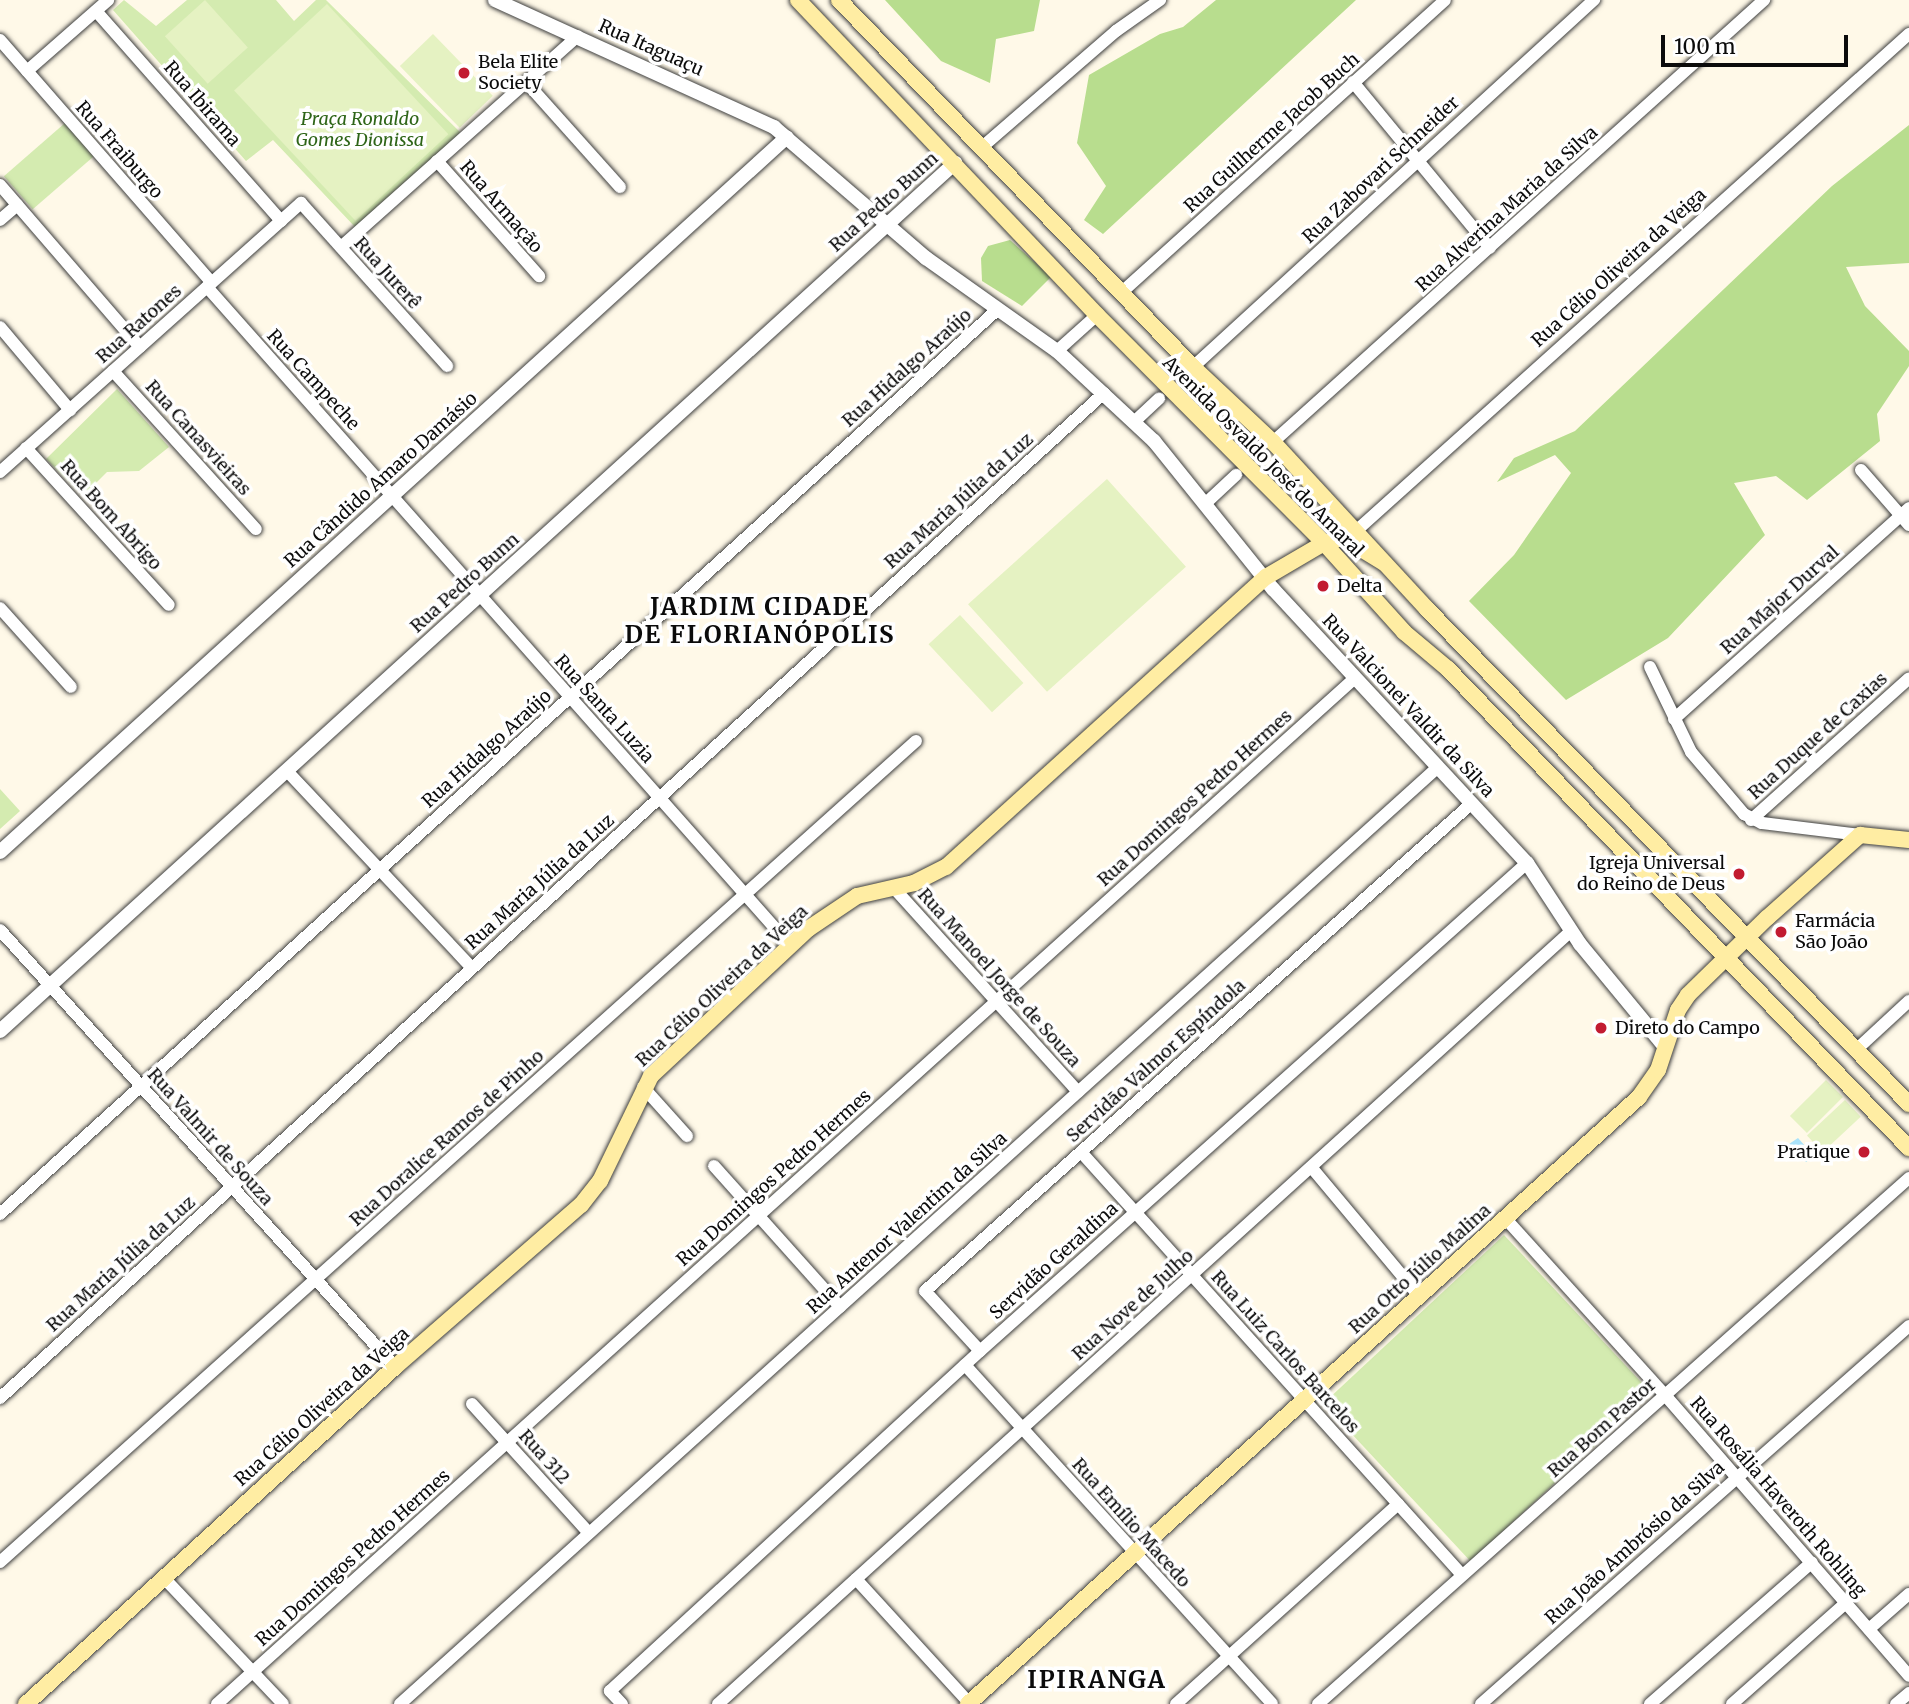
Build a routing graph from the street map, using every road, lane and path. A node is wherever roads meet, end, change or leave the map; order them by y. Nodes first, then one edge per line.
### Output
1 (108, 0) edge
2 (495, 0) edge
3 (798, 0) edge
4 (839, 0) edge
5 (1160, 0) edge
6 (1445, 0) edge
7 (1594, 0) edge
8 (1764, 0) edge
9 (96, 10) junction
10 (1909, 34) edge
11 (578, 36) junction
12 (0, 40) edge
13 (27, 71) junction
14 (526, 82) junction
15 (1353, 82) junction
16 (787, 137) junction
17 (981, 148) junction
18 (1418, 159) junction
19 (437, 161) junction
20 (955, 163) junction
21 (0, 185) edge
22 (620, 187) dead end
23 (302, 203) joint
24 (17, 205) junction
25 (0, 220) edge
26 (281, 221) junction
27 (887, 225) junction
28 (341, 247) junction
29 (1490, 248) junction
30 (539, 276) dead end
31 (209, 285) junction
32 (1122, 292) junction
33 (997, 310) junction
34 (1097, 315) junction
35 (0, 327) edge
36 (140, 347) junction
37 (1057, 351) junction
38 (447, 366) dead end
39 (1194, 367) junction
40 (113, 371) junction
41 (1104, 393) junction
42 (1159, 398) dead end
43 (70, 410) junction
44 (1135, 421) junction
45 (1212, 429) junction
46 (1273, 442) junction
47 (26, 448) junction
48 (1861, 470) dead end
49 (0, 471) edge
50 (1236, 475) dead end
51 (392, 496) junction
52 (1207, 502) junction
53 (1906, 516) edge
54 (256, 529) dead end
55 (1356, 531) junction
56 (1324, 543) junction
57 (1384, 563) junction
58 (1266, 577) junction
59 (480, 595) junction
60 (169, 606) dead end
61 (0, 608) edge
62 (1650, 667) dead end
63 (1448, 669) junction
64 (1355, 678) junction
65 (1909, 678) edge
66 (71, 687) dead end
67 (1511, 694) junction
68 (570, 697) junction
69 (1674, 719) junction
70 (916, 741) dead end
71 (1438, 768) junction
72 (287, 771) junction
73 (660, 797) junction
74 (1472, 803) junction
75 (1751, 820) junction
76 (1860, 835) junction
77 (1909, 840) edge
78 (0, 852) edge
79 (1527, 863) junction
80 (379, 870) junction
81 (893, 887) junction
82 (745, 894) junction
83 (0, 930) edge
84 (1571, 931) junction
85 (1748, 937) junction
86 (790, 945) junction
87 (1727, 956) junction
88 (471, 968) junction
89 (50, 985) junction
90 (996, 1001) junction
91 (1909, 1001) edge
92 (0, 1031) edge
93 (1665, 1047) junction
94 (1857, 1049) junction
95 (141, 1086) junction
96 (643, 1087) junction
97 (1078, 1092) junction
98 (1909, 1104) edge
99 (687, 1136) dead end
100 (1909, 1148) edge
101 (1081, 1152) junction
102 (713, 1166) dead end
103 (1312, 1168) junction
104 (1909, 1178) edge
105 (232, 1186) junction
106 (1135, 1211) junction
107 (0, 1214) edge
108 (758, 1216) junction
109 (1505, 1218) junction
110 (1192, 1275) junction
111 (316, 1279) junction
112 (1419, 1296) junction
113 (841, 1307) junction
114 (1909, 1326) edge
115 (980, 1351) junction
116 (965, 1365) junction
117 (395, 1367) junction
118 (1665, 1395) junction
119 (0, 1398) edge
120 (1304, 1400) junction
121 (472, 1404) dead end
122 (1022, 1429) junction
123 (507, 1443) junction
124 (1737, 1476) junction
125 (1398, 1504) junction
126 (589, 1533) junction
127 (1135, 1553) junction
128 (0, 1562) edge
129 (1812, 1562) junction
130 (1462, 1575) junction
131 (164, 1578) junction
132 (856, 1579) junction
133 (1909, 1594) edge
134 (1847, 1602) junction
135 (1869, 1629) junction
136 (1229, 1656) junction
137 (253, 1671) junction
138 (1909, 1676) edge
139 (1909, 1693) edge
140 (26, 1704) edge
141 (217, 1704) edge
142 (283, 1704) edge
143 (400, 1704) edge
144 (622, 1704) edge
145 (718, 1704) edge
146 (969, 1704) edge
147 (1176, 1704) edge
148 (1272, 1704) edge
149 (1318, 1704) edge
150 (1481, 1704) edge
151 (1650, 1704) edge
152 (1732, 1704) edge
153 (1896, 1704) edge

1 - 9 street
2 - 11 street, Rua Itaguaçu
3 - 20 main road, Avenida Osvaldo José do Amaral
4 - 17 main road, Avenida Osvaldo José do Amaral
5 - 17 street
6 - 15 street, Rua Guilherme Jacob Buch
7 - 18 street, Rua Zabovari Schneider
8 - 29 street, Rua Alverina Maria da Silva
9 - 13 street
9 - 26 street, Rua Ibirama
10 - 55 street, Rua Célio Oliveira da Veiga
11 - 14 street
11 - 16 street, Rua Itaguaçu
12 - 13 street, Rua Fraiburgo
13 - 31 street, Rua Fraiburgo
14 - 19 street
14 - 22 street
15 - 18 street
15 - 32 street, Rua Guilherme Jacob Buch
16 - 27 street, Rua Valcionei Valdir da Silva
16 - 51 street, Rua Cândido Amaro Damásio
17 - 32 main road, Avenida Osvaldo José do Amaral
18 - 29 street
18 - 39 street, Rua Zabovari Schneider
19 - 28 street
19 - 30 street, Rua Armação
20 - 27 street, Rua Pedro Bunn
20 - 34 main road, Avenida Osvaldo José do Amaral
21 - 24 street
23 - 26 street, Rua Ratones
23 - 28 street, Rua Jurerê
24 - 25 street
24 - 36 street
26 - 31 street, Rua Ratones
27 - 33 street, Rua Valcionei Valdir da Silva
27 - 59 street, Rua Pedro Bunn
28 - 38 street, Rua Jurerê
29 - 46 street, Rua Alverina Maria da Silva
31 - 36 street, Rua Ratones
31 - 51 street, Rua Campeche
32 - 39 main road, Avenida Osvaldo José do Amaral
33 - 37 street, Rua Valcionei Valdir da Silva
33 - 68 street, Rua Hidalgo Araújo
34 - 37 street
34 - 45 main road, Avenida Osvaldo José do Amaral
35 - 43 street
36 - 40 street, Rua Ratones
37 - 41 street, Rua Valcionei Valdir da Silva
39 - 46 main road, Avenida Osvaldo José do Amaral
40 - 43 street, Rua Ratones
40 - 54 street, Rua Canasvieiras
41 - 44 street, Rua Valcionei Valdir da Silva
41 - 73 street, Rua Maria Júlia da Luz
42 - 44 street
43 - 47 street, Rua Ratones
44 - 52 street, Rua Valcionei Valdir da Silva
45 - 46 main road
45 - 56 main road, Avenida Osvaldo José do Amaral
46 - 55 main road, Avenida Osvaldo José do Amaral
47 - 49 street, Rua Ratones
47 - 60 street, Rua Bom Abrigo
48 - 53 street
50 - 52 street
51 - 59 street, Rua Santa Luzia
51 - 78 street, Rua Cândido Amaro Damásio
52 - 58 street, Rua Valcionei Valdir da Silva
53 - 69 street, Rua Major Durval
55 - 57 main road, Avenida Osvaldo José do Amaral
56 - 57 main road
56 - 58 main road, Rua Célio Oliveira da Veiga
56 - 63 main road, Avenida Osvaldo José do Amaral
57 - 67 main road, Avenida Osvaldo José do Amaral
58 - 64 street, Rua Valcionei Valdir da Silva
58 - 81 main road, Rua Célio Oliveira da Veiga
59 - 68 street, Rua Santa Luzia
59 - 72 street, Rua Pedro Bunn
61 - 66 street
62 - 69 street
63 - 67 main road
63 - 87 main road, Avenida Osvaldo José do Amaral
64 - 71 street, Rua Valcionei Valdir da Silva
64 - 90 street, Rua Domingos Pedro Hermes
65 - 75 street, Rua Duque de Caxias
67 - 85 main road, Avenida Osvaldo José do Amaral
68 - 73 street, Rua Santa Luzia
68 - 80 street, Rua Hidalgo Araújo
69 - 75 street
70 - 82 street, Rua Doralice Ramos de Pinho
71 - 74 street, Rua Valcionei Valdir da Silva
71 - 97 street, Rua Antenor Valentim da Silva
72 - 80 street
72 - 89 street, Rua Pedro Bunn
73 - 82 street, Rua Santa Luzia
73 - 88 street, Rua Maria Júlia da Luz
74 - 79 street, Rua Valcionei Valdir da Silva
74 - 101 street, Servidão Valmor Espíndola
75 - 76 street
76 - 77 main road
76 - 85 main road, Rua Otto Júlio Malina
79 - 84 street, Rua Valcionei Valdir da Silva
79 - 106 street, Servidão Geraldina
80 - 88 street
80 - 95 street, Rua Hidalgo Araújo
81 - 86 main road, Rua Célio Oliveira da Veiga
81 - 90 street, Rua Manoel Jorge de Souza
82 - 86 street, Rua Santa Luzia
82 - 111 street, Rua Doralice Ramos de Pinho
83 - 89 street, Rua Valmir de Souza
84 - 93 street, Rua Valcionei Valdir da Silva
84 - 103 street, Rua Nove de Julho
85 - 87 main road, Rua Otto Júlio Malina
85 - 94 main road, Avenida Osvaldo José do Amaral
86 - 96 main road, Rua Célio Oliveira da Veiga
87 - 93 main road, Rua Otto Júlio Malina
87 - 100 main road, Avenida Osvaldo José do Amaral
88 - 105 street, Rua Maria Júlia da Luz
89 - 92 street, Rua Pedro Bunn
89 - 95 street, Rua Valmir de Souza
90 - 97 street, Rua Manoel Jorge de Souza
90 - 108 street, Rua Domingos Pedro Hermes
91 - 94 street
93 - 109 main road, Rua Otto Júlio Malina
94 - 98 main road, Avenida Osvaldo José do Amaral
95 - 105 street, Rua Valmir de Souza
95 - 107 street, Rua Hidalgo Araújo
96 - 99 street
96 - 117 main road, Rua Célio Oliveira da Veiga
97 - 113 street, Rua Antenor Valentim da Silva
101 - 106 street, Rua Luiz Carlos Barcelos
101 - 115 street, Servidão Valmor Espíndola
102 - 108 street
103 - 110 street, Rua Nove de Julho
103 - 112 street
104 - 118 street, Rua Bom Pastor
105 - 111 street, Rua Valmir de Souza
105 - 119 street, Rua Maria Júlia da Luz
106 - 110 street, Rua Luiz Carlos Barcelos
106 - 115 street, Servidão Geraldina
108 - 113 street
108 - 123 street, Rua Domingos Pedro Hermes
109 - 112 main road, Rua Otto Júlio Malina
109 - 118 street, Rua Rosália Haveroth Rohling
110 - 120 street, Rua Luiz Carlos Barcelos
110 - 122 street, Rua Nove de Julho
111 - 117 street, Rua Valmir de Souza
111 - 128 street, Rua Doralice Ramos de Pinho
112 - 120 main road, Rua Otto Júlio Malina
113 - 126 street, Rua Antenor Valentim da Silva
114 - 124 street, Rua João Ambrósio da Silva
115 - 116 street, Servidão Geraldina
116 - 122 street, Rua Emílio Macedo
116 - 144 street, Servidão Geraldina
117 - 131 main road, Rua Célio Oliveira da Veiga
118 - 124 street, Rua Rosália Haveroth Rohling
118 - 130 street, Rua Bom Pastor
120 - 125 street, Rua Luiz Carlos Barcelos
120 - 127 main road, Rua Otto Júlio Malina
121 - 123 street, Rua 312
122 - 127 street, Rua Emílio Macedo
122 - 132 street, Rua Nove de Julho
123 - 126 street, Rua 312
123 - 137 street, Rua Domingos Pedro Hermes
124 - 129 street, Rua Rosália Haveroth Rohling
124 - 150 street, Rua João Ambrósio da Silva
125 - 130 street, Rua Luiz Carlos Barcelos
125 - 136 street
126 - 143 street, Rua Antenor Valentim da Silva
127 - 136 street, Rua Emílio Macedo
127 - 146 main road, Rua Otto Júlio Malina
129 - 134 street, Rua Rosália Haveroth Rohling
129 - 151 street
130 - 149 street, Rua Bom Pastor
131 - 137 street
131 - 140 main road, Rua Célio Oliveira da Veiga
132 - 145 street, Rua Nove de Julho
132 - 146 street
133 - 135 street
134 - 135 street, Rua Rosália Haveroth Rohling
134 - 152 street
135 - 138 street, Rua Rosália Haveroth Rohling
136 - 147 street
136 - 148 street, Rua Emílio Macedo
137 - 141 street, Rua Domingos Pedro Hermes
137 - 142 street
139 - 153 street

